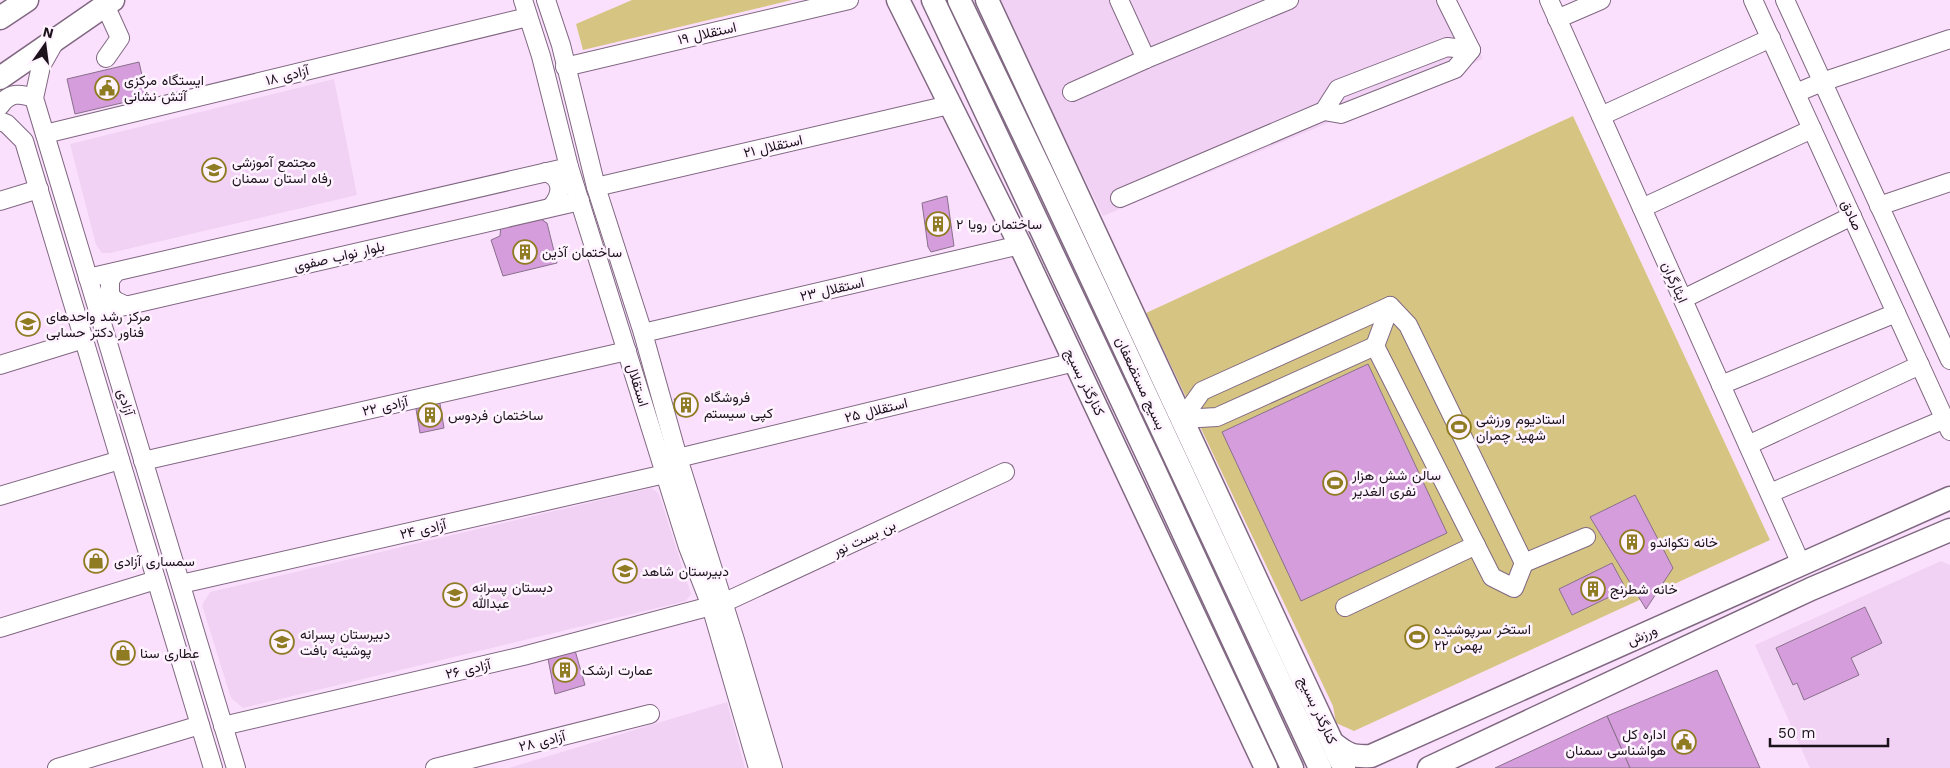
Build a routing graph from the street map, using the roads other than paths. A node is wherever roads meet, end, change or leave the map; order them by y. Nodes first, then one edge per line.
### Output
1 (27, 0) edge
2 (546, 0) edge
3 (849, 0) edge
4 (898, 0) edge
5 (933, 0) edge
6 (958, 0) edge
7 (987, 0) edge
8 (1119, 0) edge
9 (1289, 0) edge
10 (1446, 0) edge
11 (1549, 0) edge
12 (1601, 0) edge
13 (1754, 0) edge
14 (1785, 0) edge
15 (103, 4) edge
16 (525, 8) edge
17 (2, 11) edge
18 (1557, 19) junction
19 (57, 38) junction
20 (1771, 38) junction
21 (1950, 39) edge
22 (1471, 50) junction
23 (106, 58) dead end
24 (1146, 59) junction
25 (565, 67) junction
26 (0, 78) edge
27 (1822, 82) junction
28 (1072, 92) dead end
29 (1796, 93) junction
30 (34, 98) junction
31 (950, 105) junction
32 (0, 106) edge
33 (1324, 111) junction
34 (1601, 116) junction
35 (0, 121) edge
36 (1812, 128) junction
37 (45, 134) junction
38 (569, 167) junction
39 (546, 172) junction
40 (1950, 182) edge
41 (596, 187) junction
42 (39, 189) junction
43 (1120, 198) dead end
44 (0, 201) edge
45 (580, 201) junction
46 (1879, 206) junction
47 (551, 207) junction
48 (1642, 208) junction
49 (1852, 216) junction
50 (1020, 245) junction
51 (617, 253) junction
52 (598, 259) junction
53 (116, 272) junction
54 (88, 278) junction
55 (1683, 299) junction
56 (127, 306) junction
57 (1390, 306) junction
58 (98, 312) junction
59 (1896, 313) junction
60 (643, 333) junction
61 (1944, 333) edge
62 (84, 339) junction
63 (1375, 346) junction
64 (627, 351) junction
65 (1950, 360) edge
66 (1075, 362) junction
67 (0, 365) edge
68 (1920, 365) junction
69 (1721, 385) junction
70 (1182, 419) junction
71 (1947, 425) edge
72 (1748, 444) junction
73 (678, 458) junction
74 (120, 460) junction
75 (143, 461) junction
76 (1152, 465) junction
77 (1005, 472) dead end
78 (665, 474) junction
79 (1130, 476) junction
80 (1770, 493) junction
81 (0, 496) edge
82 (1950, 498) edge
83 (162, 524) junction
84 (1950, 530) edge
85 (141, 531) junction
86 (1586, 537) dead end
87 (1476, 545) junction
88 (1524, 563) junction
89 (1801, 564) junction
90 (156, 580) junction
91 (180, 584) junction
92 (717, 604) junction
93 (1345, 607) dead end
94 (0, 628) edge
95 (650, 714) dead end
96 (1320, 715) junction
97 (1299, 723) junction
98 (200, 725) junction
99 (223, 726) junction
100 (1334, 744) junction
101 (57, 768) edge
102 (213, 768) edge
103 (236, 768) edge
104 (435, 768) edge
105 (758, 768) edge
106 (773, 768) edge
107 (1266, 768) edge
108 (1292, 768) edge
109 (1320, 768) edge
110 (1344, 768) edge
111 (1429, 768) edge

1 - 17 main road
2 - 25 street, استقلال
3 - 25 street, استقلال ۱۹
4 - 31 main road, کنارگذر بسیج
5 - 76 main road, بسیج مستضعفان
6 - 97 main road, بسیج مستضعفان
7 - 70 main road, کنارگذر بسیج
8 - 24 street
9 - 24 street
10 - 22 street
11 - 18 street, ایثارگران
12 - 18 street
13 - 20 street, صادق
14 - 27 street, صادق
15 - 19 main road
15 - 23 street
16 - 37 street, آزادی ۱۸
16 - 38 street, استقلال
18 - 34 street, ایثارگران
19 - 26 main road
19 - 30 street, آزادی
20 - 29 street, صادق
20 - 34 street
21 - 27 street
22 - 33 street
22 - 33 street
24 - 28 street
25 - 41 street, استقلال
27 - 29 street
27 - 46 street, صادق
29 - 36 street, صادق
30 - 32 street
30 - 37 street, آزادی
31 - 41 street, استقلال ۲۱
31 - 50 main road, کنارگذر بسیج
33 - 43 street
34 - 48 street, ایثارگران
35 - 42 street, آزادی
36 - 48 street
36 - 49 street, صادق
37 - 54 street, آزادی
38 - 39 street
38 - 45 street, استقلال
39 - 47 street
39 - 53 street
40 - 46 street
41 - 51 street, استقلال
42 - 44 street
42 - 62 street, آزادی
45 - 47 street, بلوار نواب صفوی
45 - 52 street, استقلال
46 - 61 street, صادق
47 - 56 street, بلوار نواب صفوی
48 - 55 street, ایثارگران
49 - 55 street
49 - 59 street, صادق
50 - 60 street, استقلال ۲۳
50 - 66 main road, کنارگذر بسیج
51 - 52 street
51 - 60 street, استقلال
52 - 64 street, استقلال
53 - 54 street
53 - 56 street
54 - 58 street, آزادی
55 - 69 street, ایثارگران
56 - 58 street, بلوار نواب صفوی
57 - 63 street
57 - 70 street
57 - 88 street
58 - 75 street, آزادی
59 - 68 street, صادق
59 - 69 street
60 - 73 street, استقلال
61 - 65 street, صادق
62 - 67 street
62 - 74 street, آزادی
63 - 70 street
63 - 87 street
64 - 75 street, آزادی ۲۲
64 - 78 street, استقلال
66 - 73 street, استقلال ۲۵
66 - 79 main road, کنارگذر بسیج
68 - 71 street, صادق
68 - 72 street
69 - 72 street, ایثارگران
70 - 96 main road, کنارگذر بسیج
71 - 80 street
72 - 80 street, ایثارگران
73 - 92 street, استقلال
74 - 81 street
74 - 85 street, آزادی
75 - 83 street, آزادی
76 - 79 main road
76 - 108 main road, بسیج مستضعفان
77 - 92 street, بن بست نور
78 - 91 street, آزادی ۲۴
78 - 92 street, استقلال
79 - 107 main road, کنارگذر بسیج
80 - 89 street, ایثارگران
82 - 89 main road, ورزش
83 - 85 street
83 - 91 street, آزادی
84 - 111 main road
85 - 90 street, آزادی
86 - 88 street
87 - 88 street
87 - 93 street
89 - 100 main road, ورزش
90 - 94 street
90 - 98 street, آزادی
91 - 99 street, آزادی
92 - 99 street, آزادی ۲۶
92 - 105 street, استقلال
92 - 106 street, استقلال
95 - 104 street, آزادی ۲۸
96 - 97 main road
96 - 100 main road, کنارگذر بسیج
97 - 109 main road, بسیج مستضعفان
98 - 101 street
98 - 102 street, آزادی
99 - 103 street, آزادی
100 - 110 main road, کنارگذر بسیج

